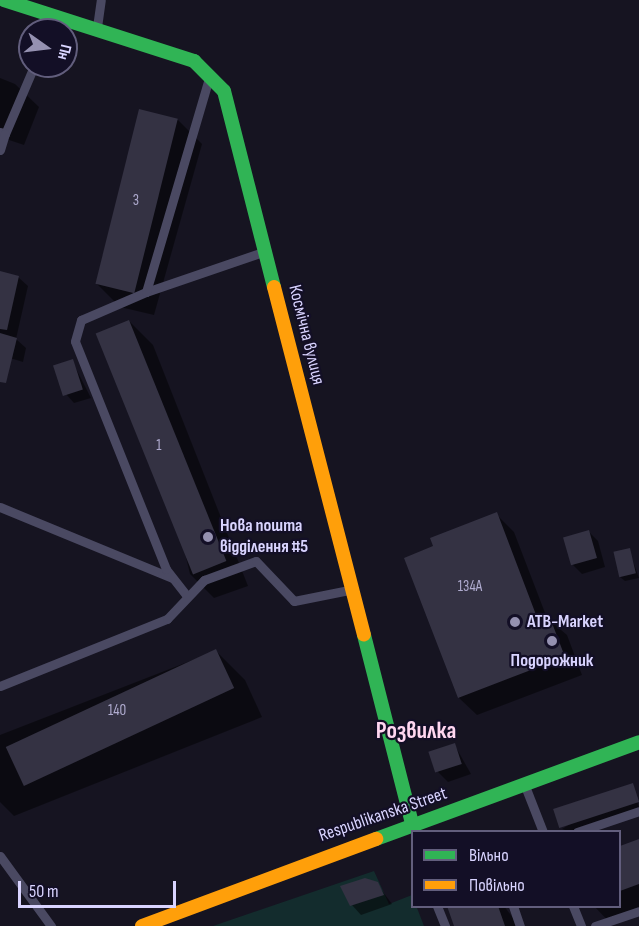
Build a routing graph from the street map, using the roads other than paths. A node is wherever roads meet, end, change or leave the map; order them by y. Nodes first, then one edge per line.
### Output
1 (4, 0) edge
2 (101, 0) edge
3 (42, 18) edge
4 (78, 27) edge
5 (97, 30) junction
6 (211, 73) junction
7 (28, 78) edge
8 (3, 133) edge
9 (0, 150) edge
10 (267, 251) junction
11 (146, 292) junction
12 (0, 507) edge
13 (174, 579) junction
14 (351, 590) junction
15 (187, 596) junction
16 (0, 686) edge
17 (639, 742) edge
18 (524, 784) junction
19 (639, 811) edge
20 (413, 828) edge
21 (543, 830) edge
22 (580, 830) edge
23 (0, 856) edge
24 (438, 908) edge
25 (514, 908) edge
26 (574, 908) edge
27 (639, 911) edge
28 (169, 914) junction
29 (51, 926) edge
30 (141, 926) edge
31 (158, 926) edge
32 (445, 926) edge
33 (520, 926) edge
34 (581, 926) edge
35 (596, 926) edge

1 - 3 street, Космічна вулиця
2 - 5 lane
4 - 5 street, Космічна вулиця
5 - 6 street, Космічна вулиця
6 - 10 street, Космічна вулиця
6 - 11 lane
7 - 8 lane
8 - 9 lane
10 - 11 lane
10 - 14 street, Космічна вулиця
11 - 13 lane
12 - 13 lane
13 - 15 lane
14 - 15 lane
14 - 20 street, Космічна вулиця
15 - 16 lane
17 - 18 street, Respublikanska Street
18 - 20 street, Respublikanska Street
18 - 21 lane
19 - 22 lane
20 - 28 street, Respublikanska Street
23 - 29 lane
24 - 32 lane
25 - 33 lane
26 - 34 lane
27 - 35 lane
28 - 30 street, Respublikanska Street
28 - 31 street

